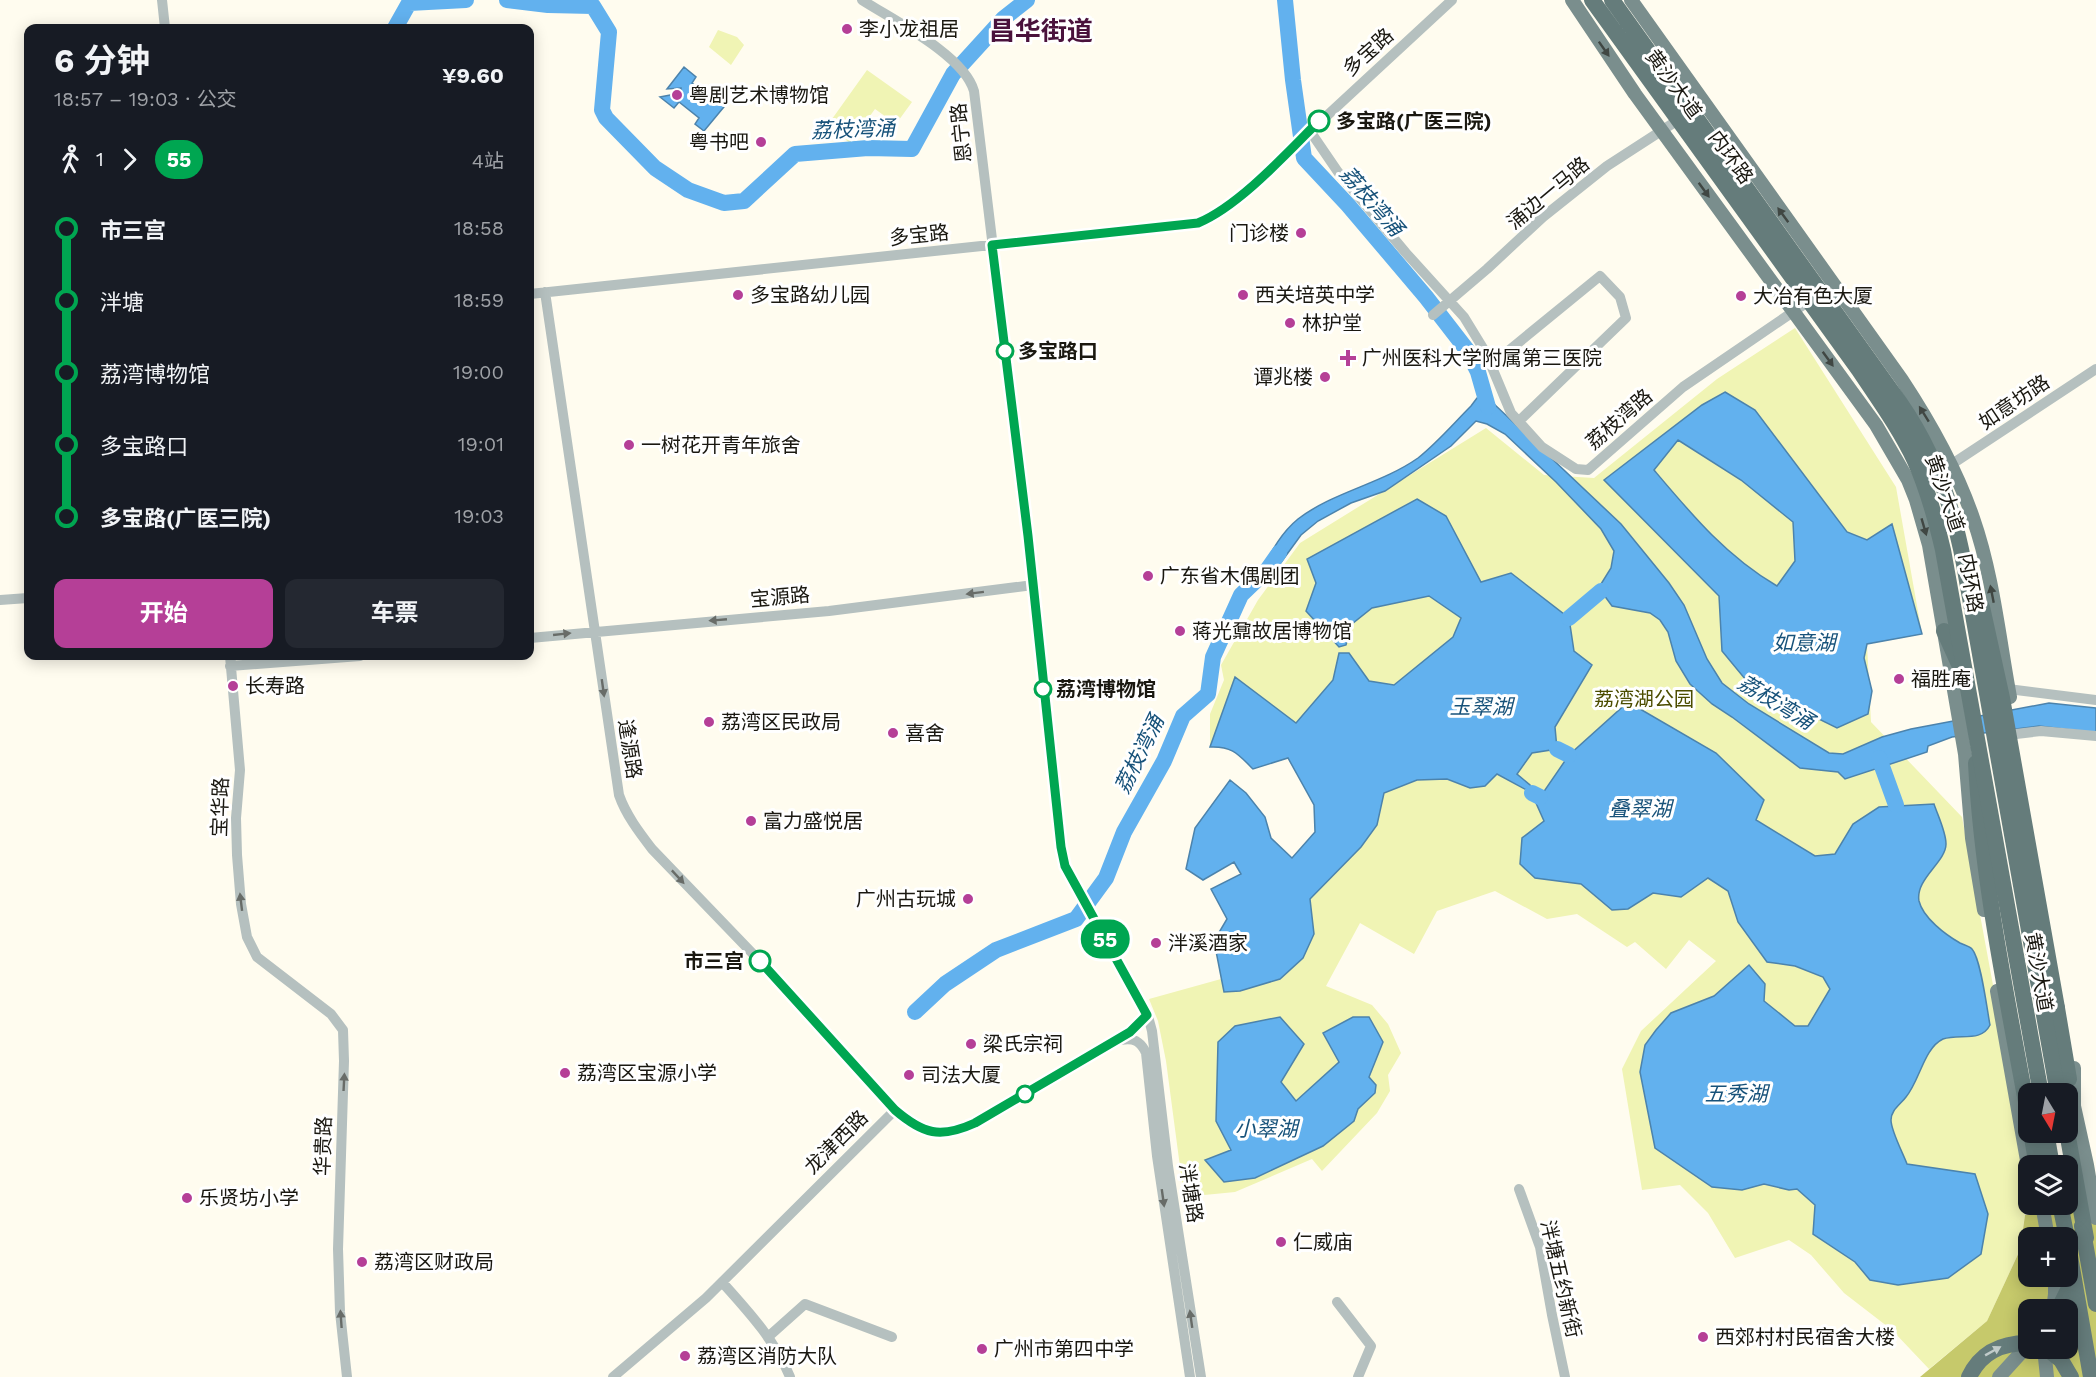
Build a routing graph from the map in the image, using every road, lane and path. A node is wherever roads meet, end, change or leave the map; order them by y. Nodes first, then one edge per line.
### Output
1 (162, 0) edge
2 (862, 0) edge
3 (1452, 0) edge
4 (1572, 0) edge
5 (1590, 0) edge
6 (1608, 0) edge
7 (1613, 0) edge
8 (1631, 0) edge
9 (165, 24) edge
10 (1630, 27) junction
11 (1695, 103) junction
12 (1669, 126) junction
13 (1310, 131) junction
14 (992, 245) junction
15 (545, 292) junction
16 (534, 293) edge
17 (1450, 301) junction
18 (1799, 307) junction
19 (1433, 315) dead end
20 (1491, 365) junction
21 (2096, 369) edge
22 (1519, 421) junction
23 (1946, 468) junction
24 (1922, 481) junction
25 (1954, 520) junction
26 (1033, 585) junction
27 (24, 598) edge
28 (0, 600) edge
29 (595, 631) junction
30 (1944, 631) junction
31 (534, 638) edge
32 (256, 660) edge
33 (230, 661) edge
34 (1966, 680) junction
35 (2008, 691) junction
36 (2096, 700) edge
37 (1968, 715) junction
38 (2016, 734) junction
39 (2096, 736) edge
40 (1970, 742) junction
41 (2045, 894) junction
42 (2025, 897) junction
43 (257, 957) joint
44 (1144, 1018) junction
45 (1115, 1041) junction
46 (1146, 1053) junction
47 (2023, 1083) edge
48 (2038, 1083) edge
49 (2038, 1083) edge
50 (2061, 1083) edge
51 (2061, 1083) edge
52 (2061, 1083) edge
53 (2074, 1083) edge
54 (895, 1110) junction
55 (2078, 1123) edge
56 (2068, 1143) edge
57 (2068, 1143) edge
58 (2026, 1155) edge
59 (1519, 1189) dead end
60 (2095, 1201) edge
61 (2096, 1218) edge
62 (2078, 1266) edge
63 (2094, 1266) edge
64 (722, 1282) junction
65 (2075, 1287) edge
66 (1337, 1302) dead end
67 (2096, 1303) edge
68 (2078, 1305) edge
69 (768, 1337) junction
70 (892, 1337) dead end
71 (2018, 1343) edge
72 (2018, 1355) edge
73 (2046, 1359) edge
74 (2060, 1359) edge
75 (347, 1377) edge
76 (613, 1377) edge
77 (790, 1377) edge
78 (1190, 1377) edge
79 (1201, 1377) edge
80 (1358, 1377) edge
81 (1565, 1377) edge
82 (1969, 1377) edge
83 (1999, 1377) edge
84 (2047, 1377) edge
85 (2071, 1377) edge
86 (2091, 1377) edge

1 - 9 street
2 - 14 street, 恩宁路
3 - 13 street, 多宝路
4 -> 12 main road
5 - 12 highway, 黄沙大道
5 - 37 highway, 内环路, bridge
6 - 10 highway, bridge
7 - 10 highway, 内环路, bridge
7 - 11 highway, 黄沙大道
8 - 11 main road
10 - 25 highway, 内环路, bridge
23 -> 11 highway, 黄沙大道
12 - 17 street, 涌边一马路
12 -> 18 highway, 黄沙大道
13 - 14 street, 多宝路
13 - 17 street, 荔枝湾路
14 - 15 street, 多宝路
14 - 26 street
15 - 16 street, 多宝路
15 - 29 street, 逢源路
17 - 19 street, 涌边一马路
17 - 20 street, 荔枝湾路
18 - 22 street, 荔枝湾路
18 - 24 highway, 黄沙大道
18 -> 30 main road
20 - 22 street, 荔枝湾路
20 - 22 street
21 - 23 street, 如意坊路
23 - 24 street, 如意坊路
35 -> 23 main road
23 - 42 highway, 黄沙大道, bridge
24 - 34 highway, 黄沙大道
25 - 50 highway, bridge
25 - 51 highway, 内环路, bridge
26 -> 29 street, 宝源路
26 - 44 street
27 - 28 street
31 -> 29 street, 宝源路
29 -> 54 street, 逢源路
30 - 34 highway
30 - 37 main road
32 - 33 street
43 -> 33 street, 宝华路
34 - 37 highway, 黄沙大道
35 - 36 street
35 - 38 main road
37 - 40 highway, 黄沙大道, bridge
37 - 47 highway, bridge
37 - 48 highway, 内环路, bridge
38 - 39 street
38 - 41 main road
40 - 49 highway, 黄沙大道
40 - 58 main road
41 - 42 street
41 - 53 main road
42 - 52 highway, 黄沙大道
75 -> 43 street, 华贵路
44 - 45 street, 龙津西路
44 - 46 street
79 -> 44 street, 泮塘路
45 - 46 street
45 - 54 street, 龙津西路
46 -> 78 street
54 - 64 street, 龙津西路
55 - 60 main road
56 - 63 highway
57 - 67 highway, bridge
59 - 81 street, 泮塘五约新街
60 - 61 main road
62 - 63 street
64 - 69 street
64 - 76 street, 龙津西路
65 - 86 highway, bridge
66 - 80 street
67 - 68 main road
69 - 70 street
69 - 77 street
82 -> 71 highway
72 - 83 main road
73 - 84 main road
74 - 85 highway

